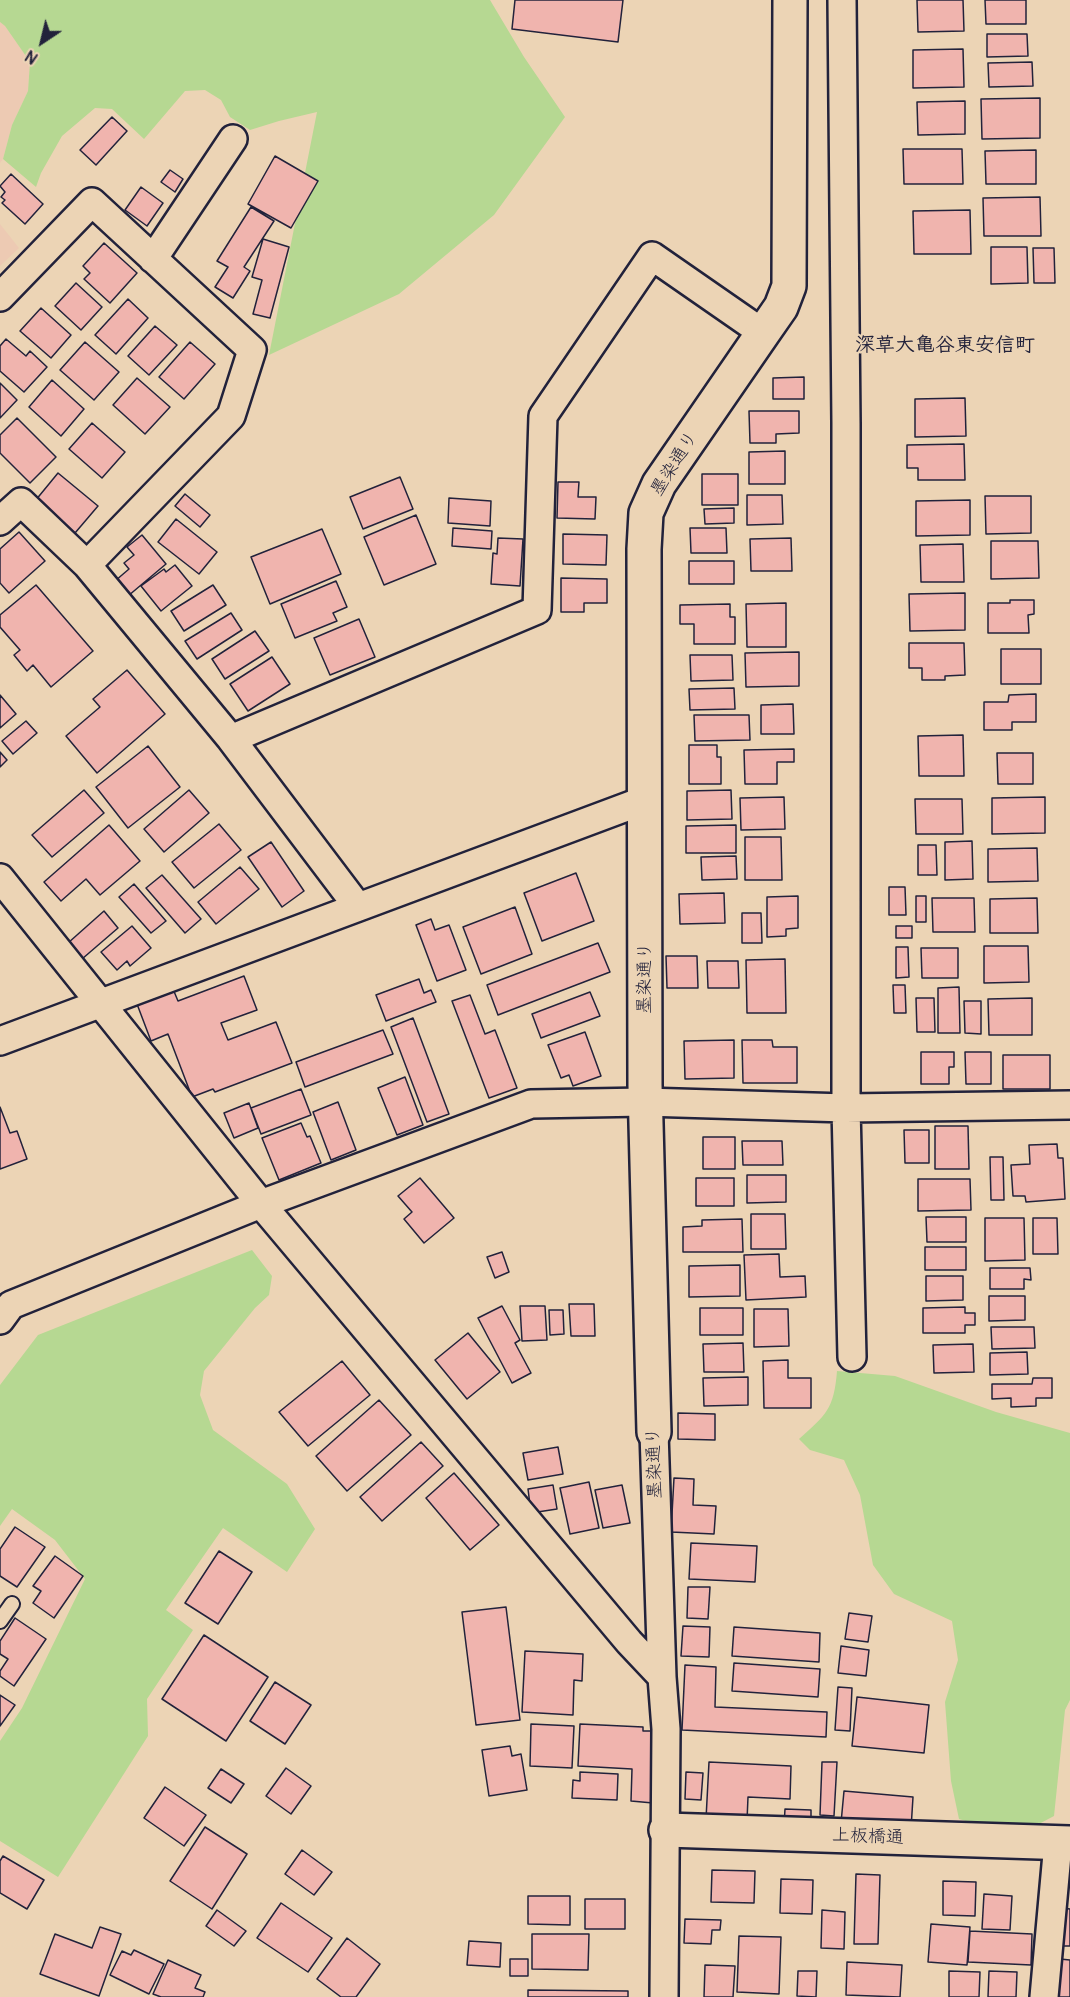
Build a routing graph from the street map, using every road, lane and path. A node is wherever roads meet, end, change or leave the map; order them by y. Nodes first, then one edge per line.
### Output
1 (790, 0) edge
2 (842, 0) edge
3 (233, 139) dead end
4 (153, 259) junction
5 (0, 297) edge
6 (763, 333) junction
7 (0, 521) edge
8 (87, 565) junction
9 (231, 739) junction
10 (645, 800) junction
11 (0, 878) edge
12 (358, 907) junction
13 (99, 1004) junction
14 (0, 1041) edge
15 (645, 1102) junction
16 (1070, 1105) edge
17 (846, 1108) junction
18 (261, 1203) junction
19 (0, 1320) edge
20 (852, 1357) dead end
21 (654, 1432) joint
22 (12, 1604) dead end
23 (0, 1621) edge
24 (662, 1677) junction
25 (666, 1830) junction
26 (1064, 1843) edge
27 (664, 1997) edge
28 (1044, 1997) edge

1 - 6 street, 墨染通り
2 - 17 street
3 - 4 street
4 - 5 street
4 - 8 street
6 - 9 street
6 - 10 street, 墨染通り
7 - 8 street
8 - 9 street
9 - 12 street
10 - 12 street
10 - 15 street, 墨染通り
11 - 13 street
12 - 13 street
13 - 14 street
13 - 18 street
15 - 17 street
15 - 18 street
15 - 21 street, 墨染通り
16 - 17 street
17 - 20 street
18 - 19 street
18 - 24 street
21 - 24 street, 墨染通り
22 - 23 lane
24 - 25 street, 墨染通り
25 - 26 street, 上板橋通
25 - 27 street, 墨染通り
26 - 28 street

